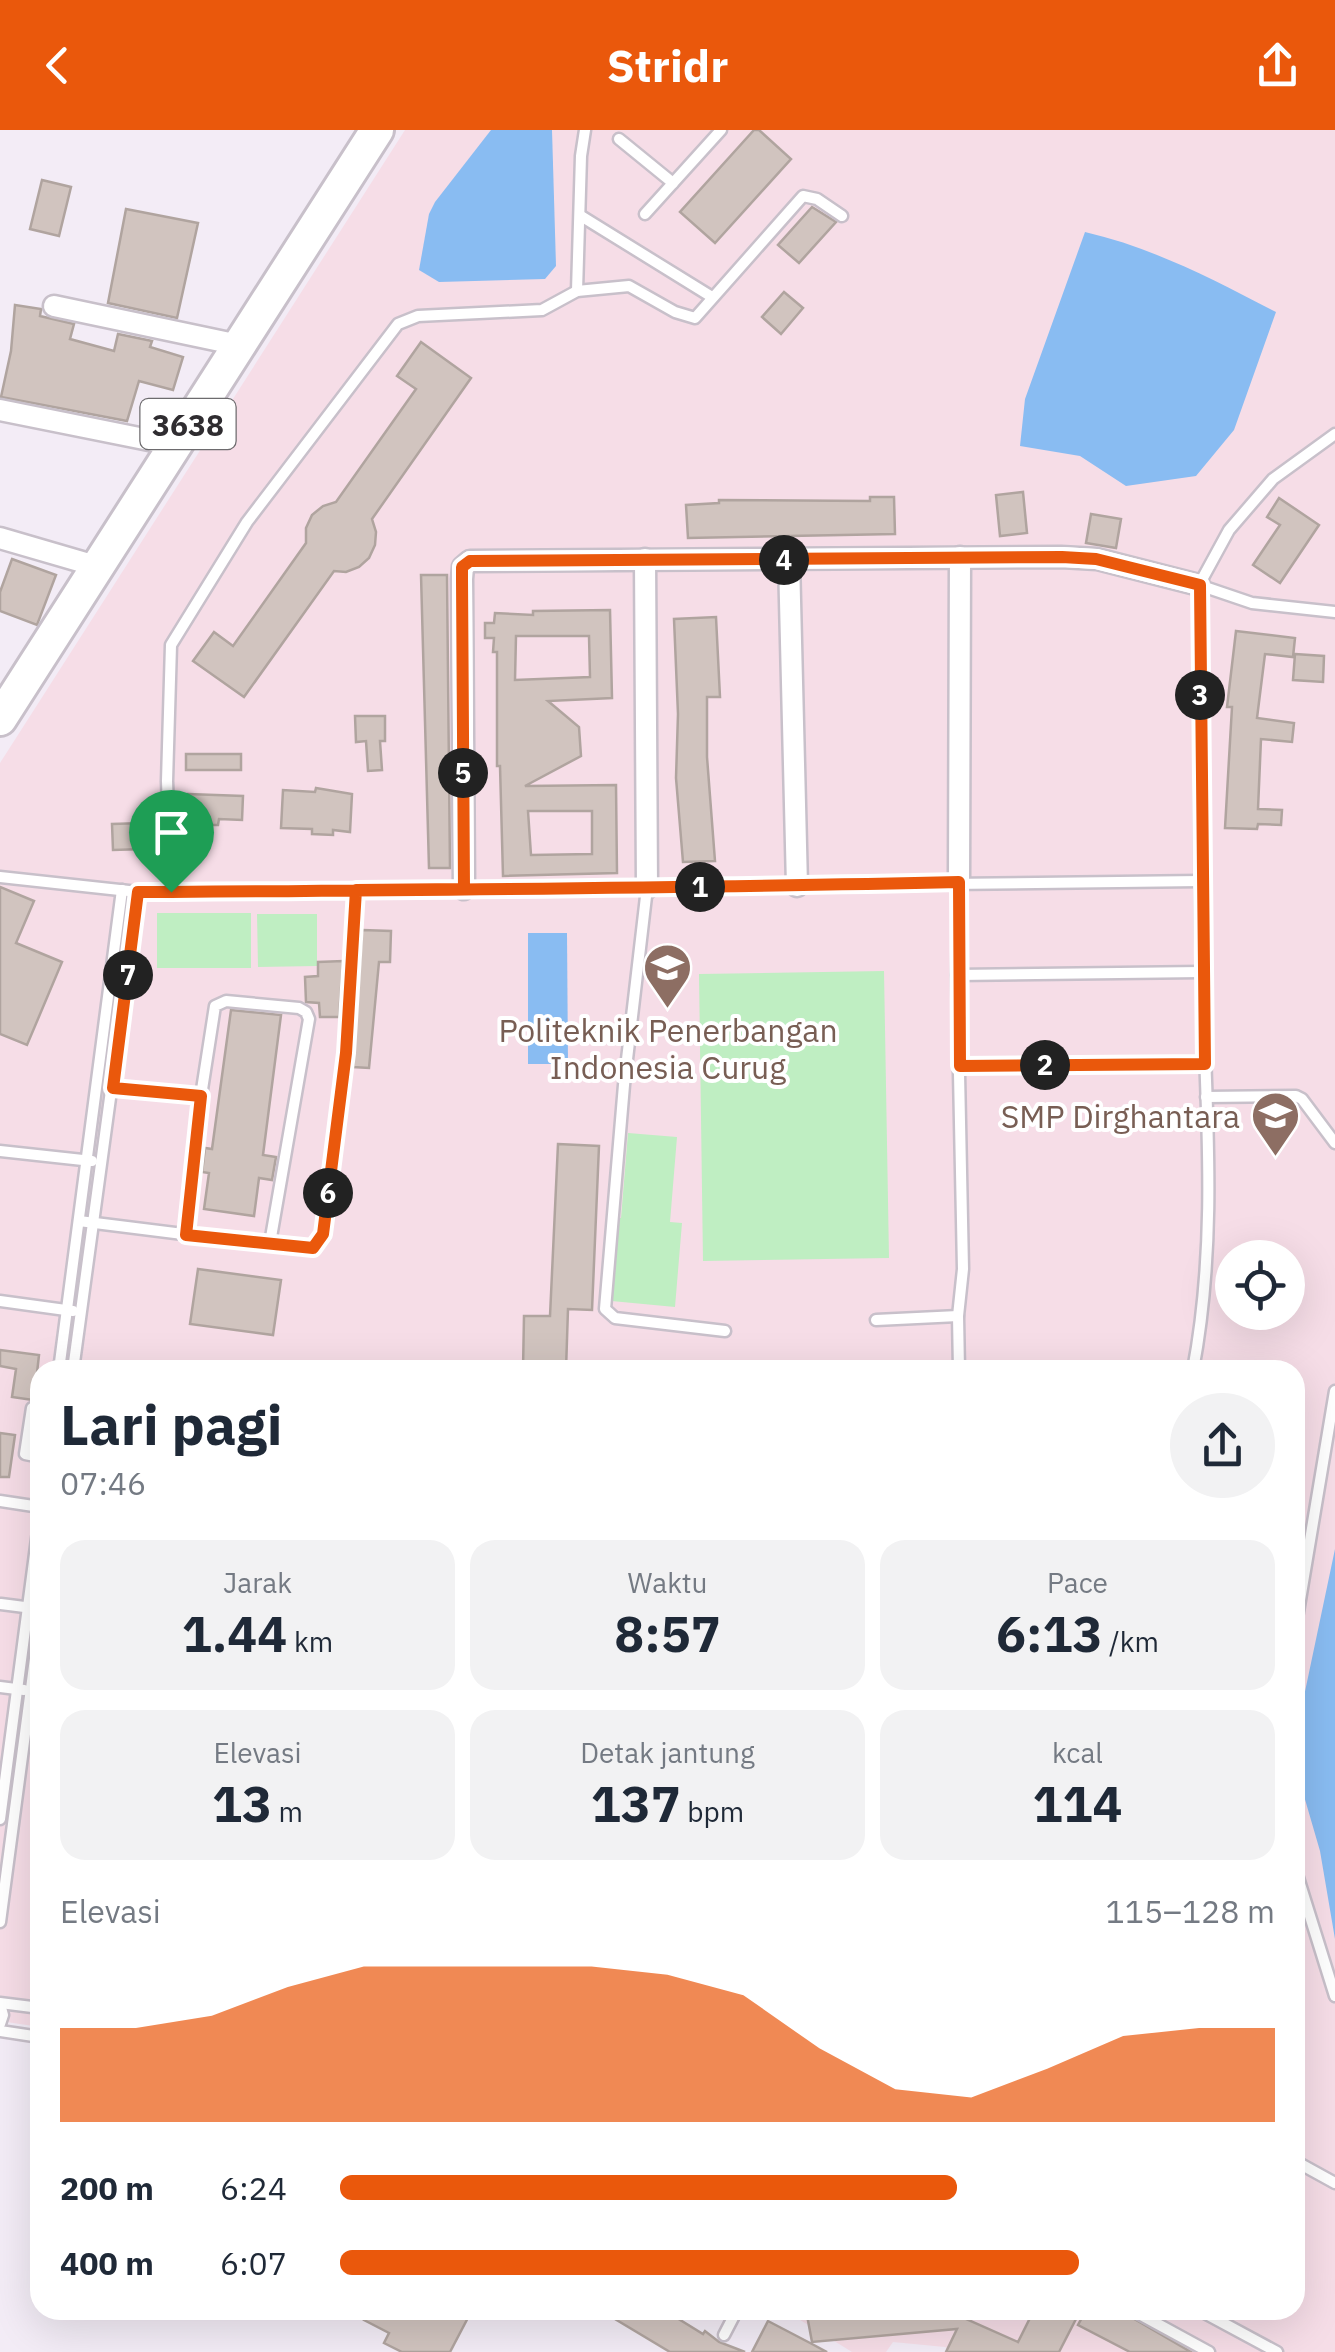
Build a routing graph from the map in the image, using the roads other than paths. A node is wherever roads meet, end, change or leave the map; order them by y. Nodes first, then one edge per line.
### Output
1 (376, 130) edge
2 (584, 130) edge
3 (721, 130) edge
4 (619, 139) dead end
5 (673, 184) junction
6 (645, 214) dead end
7 (581, 216) junction
8 (842, 216) dead end
9 (577, 291) junction
10 (712, 297) junction
11 (54, 306) dead end
12 (238, 344) junction
13 (0, 410) edge
14 (1335, 434) edge
15 (174, 445) junction
16 (0, 538) edge
17 (960, 557) junction
18 (645, 559) junction
19 (789, 560) junction
20 (96, 566) junction
21 (1200, 585) junction
22 (1335, 612) edge
23 (0, 719) edge
24 (0, 877) edge
25 (1201, 881) junction
26 (959, 882) junction
27 (797, 886) junction
28 (646, 888) junction
29 (464, 889) junction
30 (122, 890) junction
31 (356, 890) junction
32 (138, 892) junction
33 (171, 892) junction
34 (1202, 972) junction
35 (958, 975) junction
36 (1205, 1064) junction
37 (960, 1066) junction
38 (113, 1088) junction
39 (201, 1096) junction
40 (1206, 1097) junction
41 (1335, 1143) edge
42 (0, 1150) edge
43 (86, 1161) junction
44 (102, 1163) junction
45 (78, 1221) junction
46 (94, 1224) junction
47 (186, 1235) junction
48 (270, 1243) junction
49 (0, 1301) edge
50 (67, 1310) junction
51 (81, 1312) junction
52 (958, 1316) junction
53 (876, 1320) dead end
54 (725, 1331) dead end
55 (60, 1360) edge
56 (74, 1360) edge
57 (959, 1360) edge
58 (1195, 1360) edge
59 (1335, 1391) edge
60 (30, 1423) edge
61 (30, 1455) edge
62 (0, 1501) edge
63 (30, 1506) edge
64 (1305, 1570) edge
65 (1, 1604) edge
66 (30, 1608) edge
67 (30, 1627) edge
68 (0, 1686) edge
69 (17, 1689) junction
70 (30, 1691) edge
71 (30, 1698) edge
72 (0, 1819) edge
73 (1305, 1900) edge
74 (0, 1922) edge
75 (1335, 1996) edge
76 (0, 2004) edge
77 (30, 2007) edge
78 (0, 2024) edge
79 (0, 2032) edge
80 (30, 2035) edge
81 (1305, 2167) edge
82 (1335, 2182) edge
83 (731, 2320) edge
84 (1150, 2320) edge
85 (1218, 2320) edge
86 (724, 2335) dead end
87 (1209, 2352) edge
88 (1278, 2352) edge

1 - 12 main road, 3638
2 - 7 lane
3 - 5 lane
4 - 5 lane
5 - 6 lane
7 - 9 lane
7 - 10 lane
8 - 10 lane
9 - 10 lane
9 - 33 lane
11 - 12 street
12 - 15 main road, 3638
13 - 15 street
14 - 21 lane
15 - 20 main road, 3638
16 - 20 street
17 - 19 street
17 - 21 street
17 - 26 street
18 - 19 street
18 - 28 street
18 - 29 street
19 - 27 street
20 - 23 main road, 3638
21 - 22 lane
21 - 25 lane
24 - 30 lane
25 - 26 lane
25 - 34 lane
26 - 27 lane
26 - 35 lane
27 - 28 lane
28 - 29 lane
28 - 54 lane
29 - 31 lane
30 - 32 lane
30 - 43 lane
31 - 33 lane
31 - 48 lane
32 - 33 lane
32 - 38 lane
34 - 35 lane
34 - 36 lane
35 - 37 lane
36 - 37 lane
36 - 40 lane
37 - 52 lane
38 - 39 lane
38 - 44 lane
39 - 47 lane
39 - 48 lane
40 - 41 lane
40 - 58 lane
42 - 43 lane
43 - 44 lane
43 - 45 lane
44 - 46 lane
45 - 46 lane
45 - 50 lane
46 - 47 lane
46 - 51 lane
47 - 48 lane
49 - 50 lane
50 - 51 lane
50 - 55 lane
51 - 56 lane
52 - 53 lane
52 - 57 lane
59 - 64 lane
60 - 61 lane
62 - 63 lane
65 - 66 lane
67 - 69 lane
68 - 69 lane
69 - 70 lane
69 - 72 lane
71 - 74 lane
73 - 75 lane
76 - 77 lane
76 - 78 lane
79 - 80 lane
81 - 82 lane
83 - 86 lane
84 - 87 lane
85 - 88 lane

